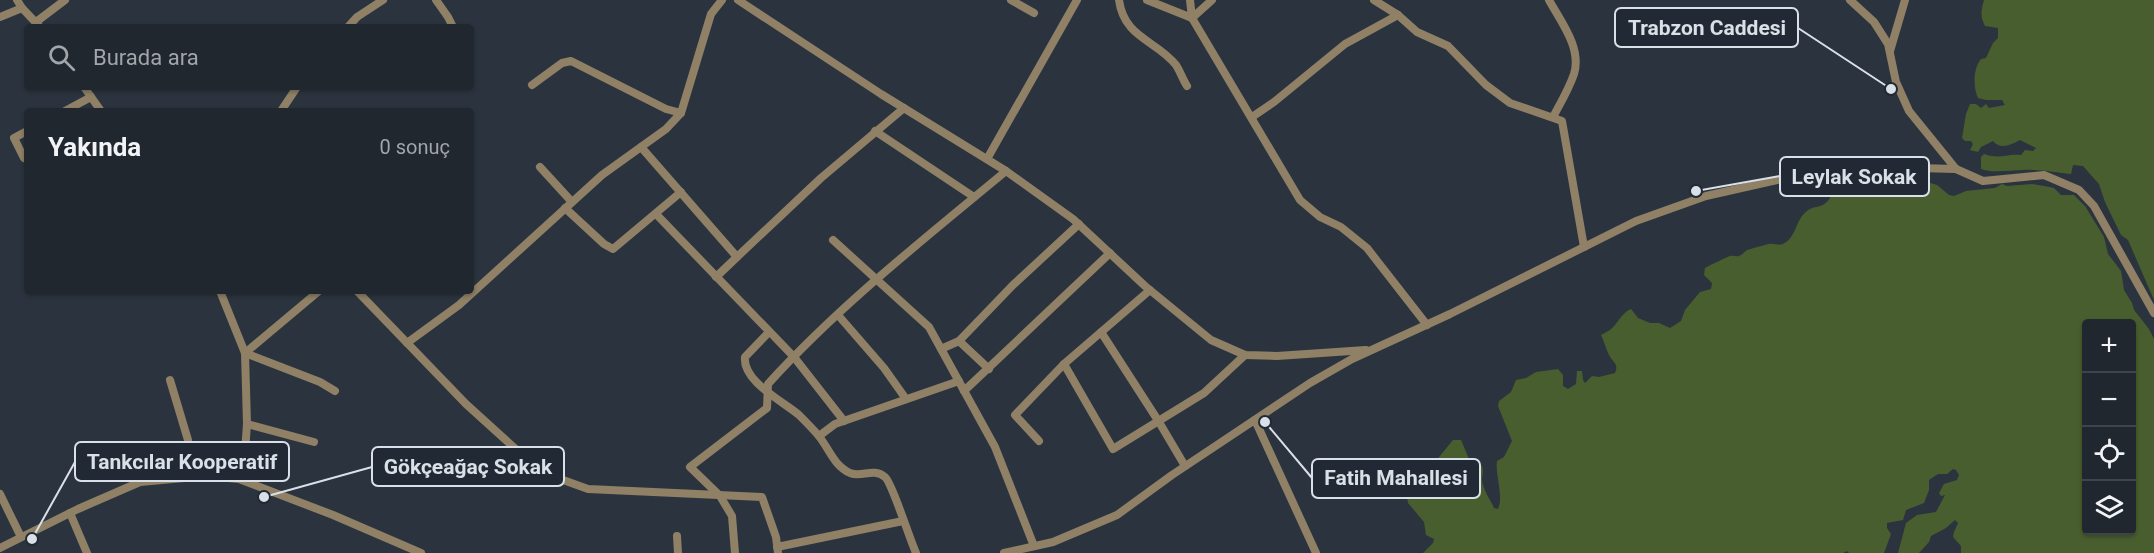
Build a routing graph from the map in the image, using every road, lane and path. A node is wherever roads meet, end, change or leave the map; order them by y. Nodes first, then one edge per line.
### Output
1 (17, 0) edge
2 (65, 0) edge
3 (383, 0) edge
4 (436, 0) edge
5 (722, 0) edge
6 (738, 0) edge
7 (1011, 0) edge
8 (1077, 0) edge
9 (1119, 0) edge
10 (1147, 0) edge
11 (1190, 0) edge
12 (1212, 0) edge
13 (1374, 0) edge
14 (1549, 0) edge
15 (1850, 0) edge
16 (1905, 0) edge
17 (22, 8) junction
18 (1034, 13) dead end
19 (1398, 15) junction
20 (0, 16) edge
21 (1192, 18) junction
22 (37, 24) edge
23 (39, 24) edge
24 (351, 24) edge
25 (451, 24) edge
26 (1890, 52) junction
27 (532, 85) dead end
28 (1187, 86) dead end
29 (86, 90) edge
30 (295, 90) edge
31 (91, 97) junction
32 (71, 108) edge
33 (99, 108) edge
34 (283, 108) edge
35 (904, 108) junction
36 (681, 114) junction
37 (1252, 117) junction
38 (1553, 117) junction
39 (875, 131) junction
40 (24, 133) edge
41 (641, 147) junction
42 (24, 158) dead end
43 (987, 159) junction
44 (540, 166) dead end
45 (1956, 169) junction
46 (1006, 171) junction
47 (681, 192) junction
48 (974, 197) junction
49 (569, 205) junction
50 (656, 214) junction
51 (1079, 224) junction
52 (833, 240) dead end
53 (1584, 247) junction
54 (1110, 253) junction
55 (737, 257) junction
56 (716, 277) junction
57 (876, 279) junction
58 (1150, 290) junction
59 (474, 291) edge
60 (221, 294) edge
61 (315, 294) edge
62 (360, 294) edge
63 (471, 294) edge
64 (2154, 314) edge
65 (838, 315) junction
66 (1427, 325) junction
67 (769, 332) junction
68 (1101, 332) junction
69 (959, 341) junction
70 (407, 343) junction
71 (941, 349) junction
72 (1372, 350) junction
73 (245, 353) junction
74 (1245, 355) junction
75 (794, 357) junction
76 (1064, 364) junction
77 (989, 369) junction
78 (170, 380) dead end
79 (959, 381) junction
80 (335, 391) dead end
81 (964, 391) junction
82 (767, 394) junction
83 (906, 399) junction
84 (1254, 420) junction
85 (844, 421) junction
86 (1159, 422) junction
87 (247, 424) junction
88 (819, 436) junction
89 (1039, 441) dead end
90 (314, 442) dead end
91 (1185, 466) junction
92 (191, 478) junction
93 (243, 480) junction
94 (0, 494) edge
95 (720, 496) junction
96 (70, 513) junction
97 (903, 521) junction
98 (677, 536) dead end
99 (21, 537) junction
100 (1048, 543) junction
101 (1034, 546) junction
102 (0, 548) edge
103 (777, 550) edge
104 (87, 553) edge
105 (421, 553) edge
106 (678, 553) edge
107 (735, 553) edge
108 (916, 553) edge
109 (1004, 553) edge
110 (1053, 553) edge
111 (1316, 553) edge

1 - 17 street
2 - 23 street
3 - 24 street
4 - 25 street
5 - 36 street
6 - 35 street
7 - 18 street
8 - 43 street
9 - 28 street
10 - 21 street
11 - 21 street
12 - 21 street
13 - 19 street
14 - 38 street
15 - 26 street
16 - 26 street
17 - 20 street
17 - 22 street
19 - 37 street
19 - 38 street
21 - 37 street
26 - 45 street
27 - 36 street
29 - 31 street
30 - 34 street
31 - 32 street
31 - 33 street
35 - 39 street
35 - 43 street
36 - 41 street
37 - 66 street
38 - 53 street
39 - 48 street
39 - 55 street
40 - 42 street
41 - 47 street
41 - 49 street
43 - 46 street
44 - 49 street
45 - 53 street
45 - 64 street
46 - 48 street
46 - 51 street
47 - 50 street
47 - 55 street
48 - 57 street
49 - 50 street
49 - 59 street
50 - 56 street
51 - 54 street
51 - 69 street
52 - 57 street
53 - 66 street
54 - 58 street
54 - 77 street
55 - 56 street
56 - 67 street
57 - 65 street
57 - 71 street
58 - 68 street
58 - 74 street
60 - 73 street
61 - 73 street
62 - 70 street
63 - 70 street
65 - 75 street
65 - 83 street
66 - 72 street
67 - 75 street
67 - 82 street
68 - 76 street
68 - 86 street
69 - 71 street
69 - 77 street
70 - 95 street
71 - 79 street
72 - 74 street
72 - 84 street
73 - 80 street
73 - 87 street
74 - 86 street
75 - 82 street
75 - 85 street
76 - 86 street
76 - 89 street
77 - 81 street
78 - 92 street
79 - 81 street
79 - 83 street
81 - 101 street
82 - 88 street
82 - 95 street
83 - 85 street
84 - 91 street
84 - 111 street
85 - 88 street
86 - 91 street
87 - 90 street
87 - 93 street
88 - 97 street
91 - 100 street
92 - 93 street
92 - 96 street
93 - 105 street
94 - 99 street
95 - 103 street
95 - 107 street
96 - 99 street
96 - 104 street
97 - 103 street
97 - 108 street
98 - 106 street
99 - 102 street
100 - 101 street
100 - 110 street
101 - 109 street

